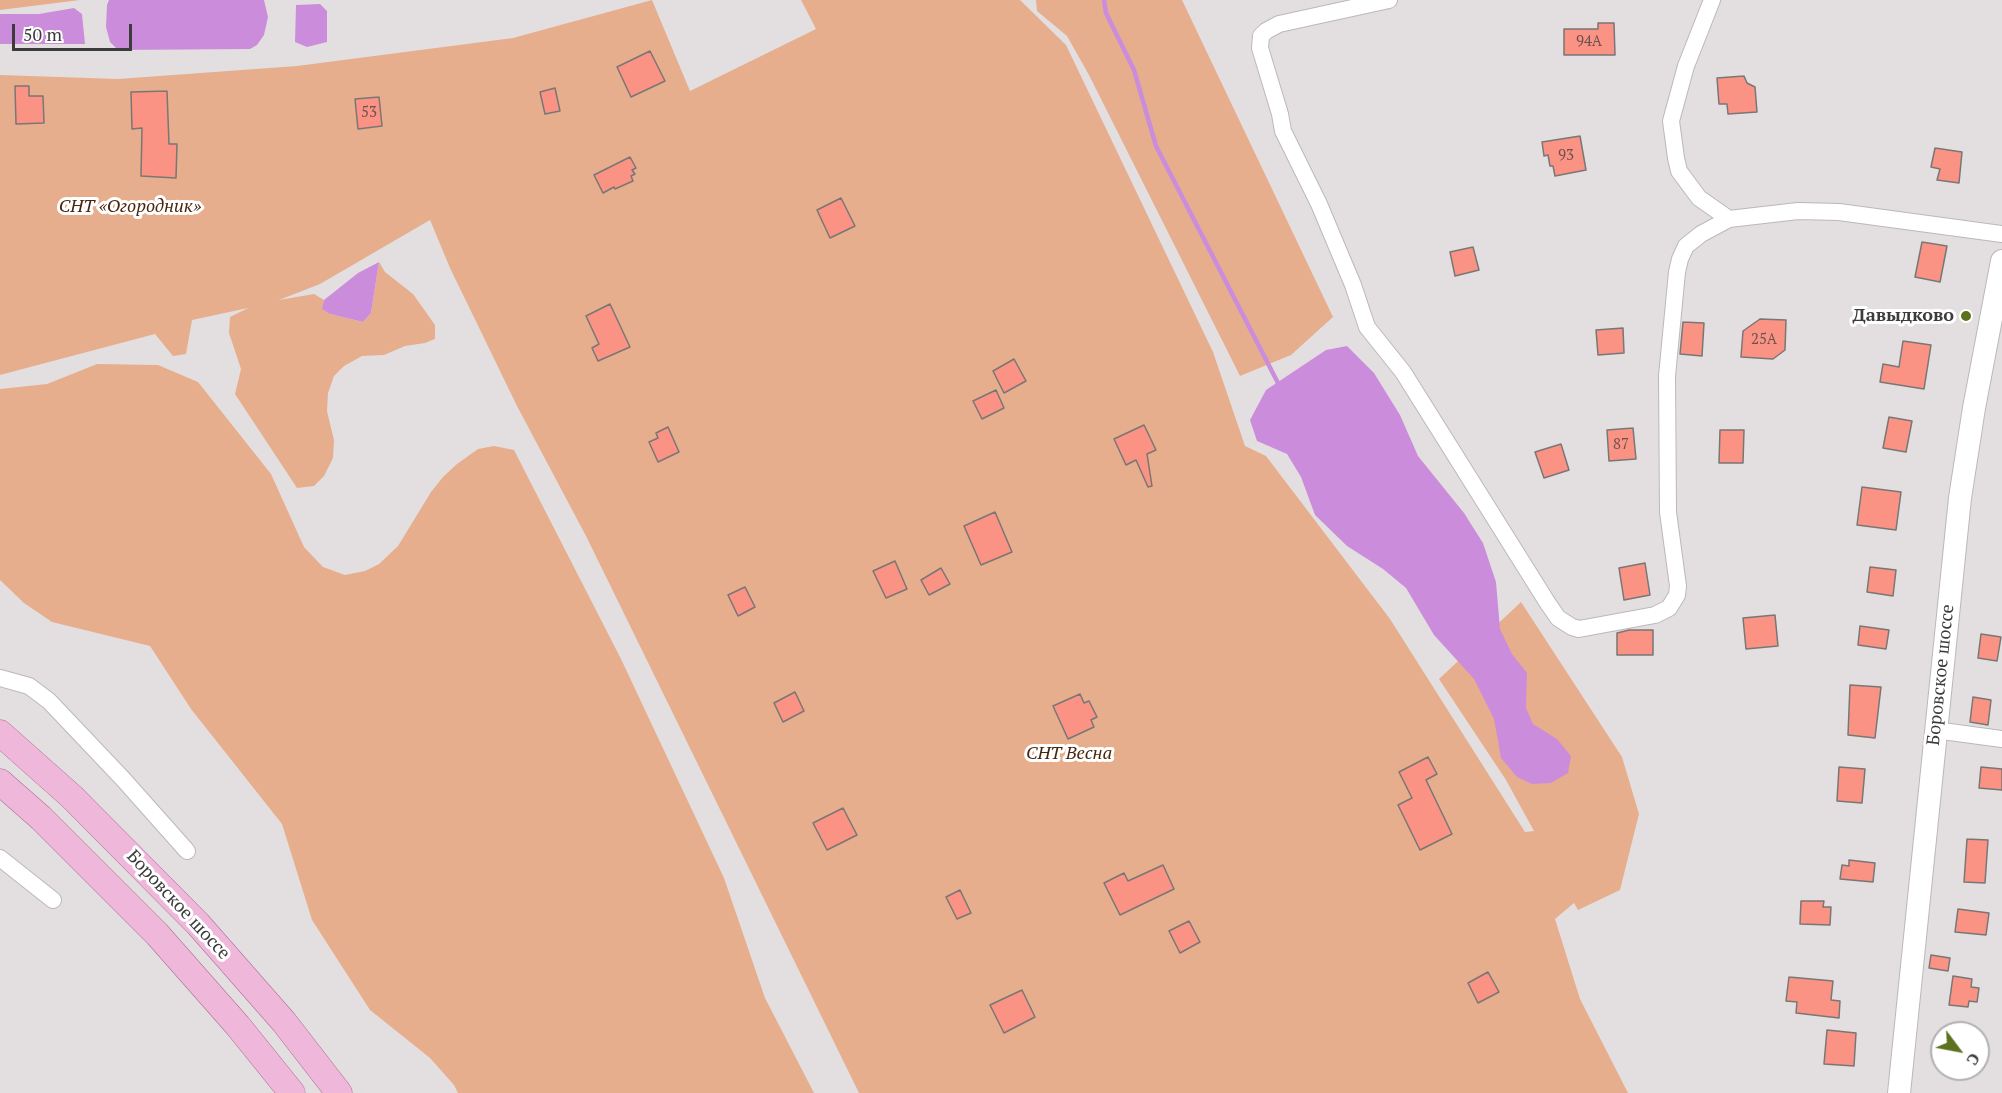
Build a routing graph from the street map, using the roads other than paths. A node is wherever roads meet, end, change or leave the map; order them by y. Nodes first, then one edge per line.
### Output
1 (1389, 0) edge
2 (1712, 0) edge
3 (1729, 219) junction
4 (2002, 234) edge
5 (2002, 261) edge
6 (0, 678) edge
7 (1935, 730) junction
8 (0, 733) edge
9 (2002, 739) edge
10 (0, 782) edge
11 (187, 851) dead end
12 (0, 858) edge
13 (53, 900) dead end
14 (292, 1093) edge
15 (339, 1093) edge
16 (1899, 1093) edge

1 - 3 street
2 - 3 street
3 - 4 street
5 - 7 main road, Боровское шоссе
6 - 11 street
7 - 9 street
7 - 16 main road, Боровское шоссе
8 - 15 main road, Боровское шоссе
10 - 14 main road, Боровское шоссе
12 - 13 street

